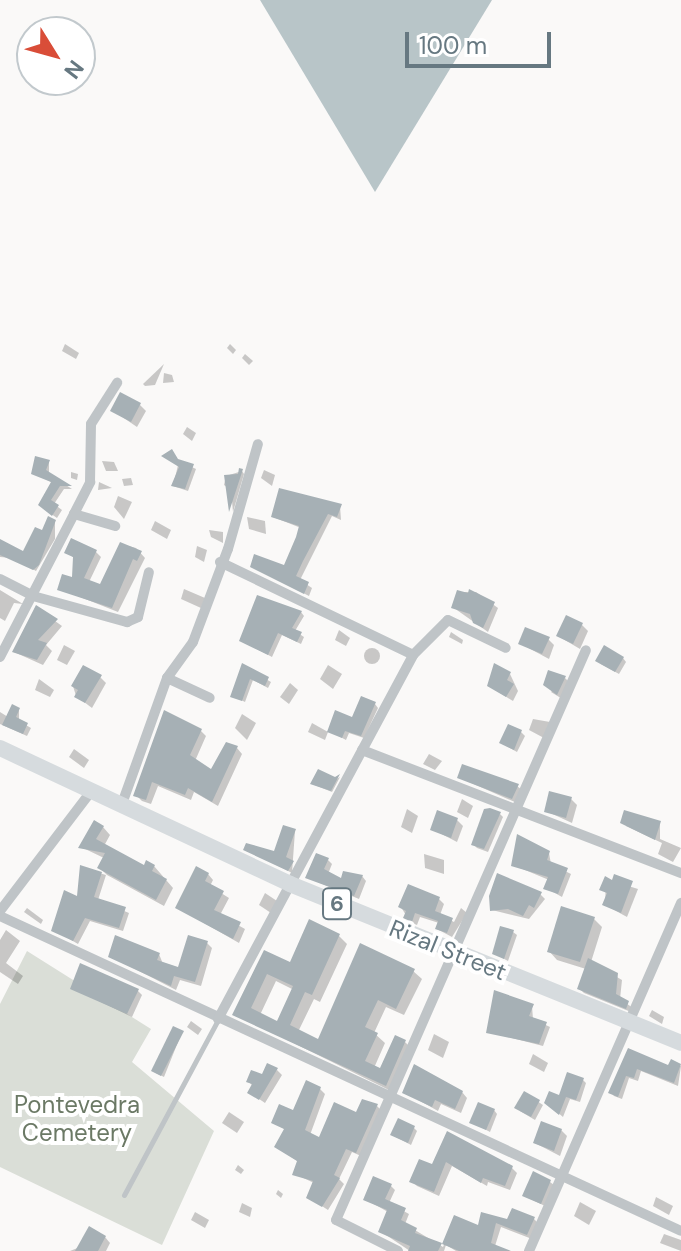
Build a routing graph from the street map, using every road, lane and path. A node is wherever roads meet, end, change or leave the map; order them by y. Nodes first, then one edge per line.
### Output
1 (117, 383) dead end
2 (258, 444) dead end
3 (74, 514) junction
4 (115, 526) dead end
5 (220, 562) junction
6 (149, 572) dead end
7 (0, 579) edge
8 (33, 596) junction
9 (506, 648) dead end
10 (586, 650) dead end
11 (413, 655) junction
12 (0, 657) edge
13 (167, 678) junction
14 (210, 698) dead end
15 (0, 748) edge
16 (362, 750) junction
17 (93, 789) junction
18 (123, 801) junction
19 (517, 810) junction
20 (681, 873) edge
21 (290, 884) junction
22 (681, 903) edge
23 (0, 914) edge
24 (452, 953) junction
25 (218, 1019) junction
26 (627, 1021) junction
27 (681, 1043) edge
28 (391, 1096) junction
29 (563, 1175) junction
30 (124, 1195) dead end
31 (681, 1231) edge
32 (398, 1251) edge
33 (529, 1251) edge

1 - 3 street
2 - 5 street
3 - 4 street
3 - 8 street
5 - 11 street
5 - 13 street
6 - 8 street
7 - 8 street
8 - 12 street
9 - 11 street
10 - 19 street
11 - 16 street
13 - 14 street
13 - 18 street
15 - 17 highway, Rizal Street / 6
16 - 19 street
16 - 21 street
17 - 18 highway, Rizal Street / 6
17 - 23 street
18 - 21 highway, Rizal Street / 6
19 - 20 street
19 - 24 street
21 - 24 highway, Rizal Street / 6
21 - 25 street
22 - 26 street
23 - 25 street
24 - 26 highway, Rizal Street / 6
24 - 28 street
25 - 28 street
25 - 30 lane
26 - 27 highway, Rizal Street / 6
26 - 29 street
28 - 29 street
28 - 32 street
29 - 31 street
29 - 33 street

